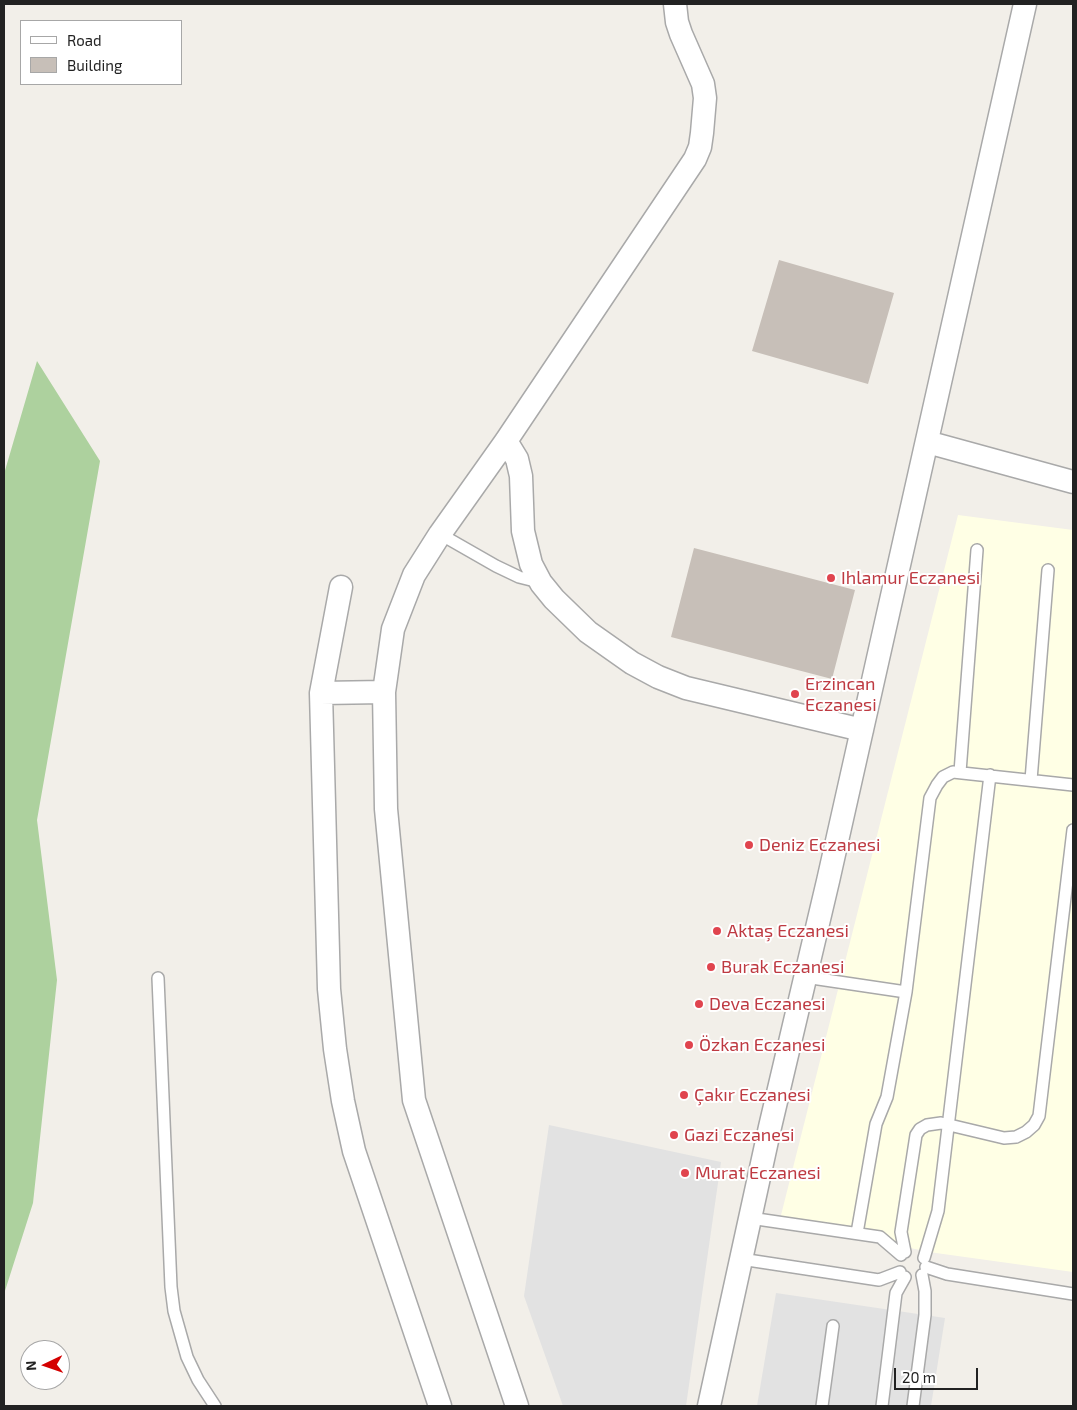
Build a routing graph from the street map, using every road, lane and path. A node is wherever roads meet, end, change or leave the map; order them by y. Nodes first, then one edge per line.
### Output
1 (675, 4) edge
2 (1025, 4) edge
3 (506, 441) junction
4 (927, 442) junction
5 (1073, 482) edge
6 (440, 534) junction
7 (977, 550) dead end
8 (1048, 570) dead end
9 (541, 583) junction
10 (341, 587) dead end
11 (384, 692) junction
12 (321, 694) junction
13 (862, 730) junction
14 (960, 772) junction
15 (990, 775) junction
16 (1031, 780) junction
17 (1073, 785) edge
18 (1073, 830) edge
19 (806, 977) junction
20 (158, 978) dead end
21 (906, 992) junction
22 (948, 1125) junction
23 (750, 1218) junction
24 (857, 1233) junction
25 (903, 1254) junction
26 (741, 1259) junction
27 (924, 1267) junction
28 (902, 1274) junction
29 (1073, 1294) edge
30 (833, 1326) dead end
31 (215, 1406) edge
32 (440, 1406) edge
33 (517, 1406) edge
34 (709, 1406) edge
35 (822, 1406) edge
36 (882, 1406) edge
37 (914, 1406) edge

1 - 3 street
2 - 4 street
3 - 6 street
3 - 9 street
4 - 5 street
4 - 13 street
6 - 9 lane
6 - 11 street
7 - 14 lane
8 - 16 lane
9 - 13 street
10 - 12 street
11 - 12 street
11 - 33 street
12 - 32 street
13 - 19 street
14 - 15 lane
14 - 21 lane
15 - 16 lane
15 - 22 lane
16 - 17 lane
18 - 22 lane
19 - 21 lane
19 - 23 street
20 - 31 lane
21 - 24 lane
22 - 25 lane
22 - 27 lane
23 - 24 lane
23 - 26 street
24 - 25 lane
25 - 27 lane
25 - 28 lane
26 - 28 lane
26 - 34 street
27 - 28 lane
27 - 29 lane
27 - 37 lane
28 - 36 lane
30 - 35 lane

